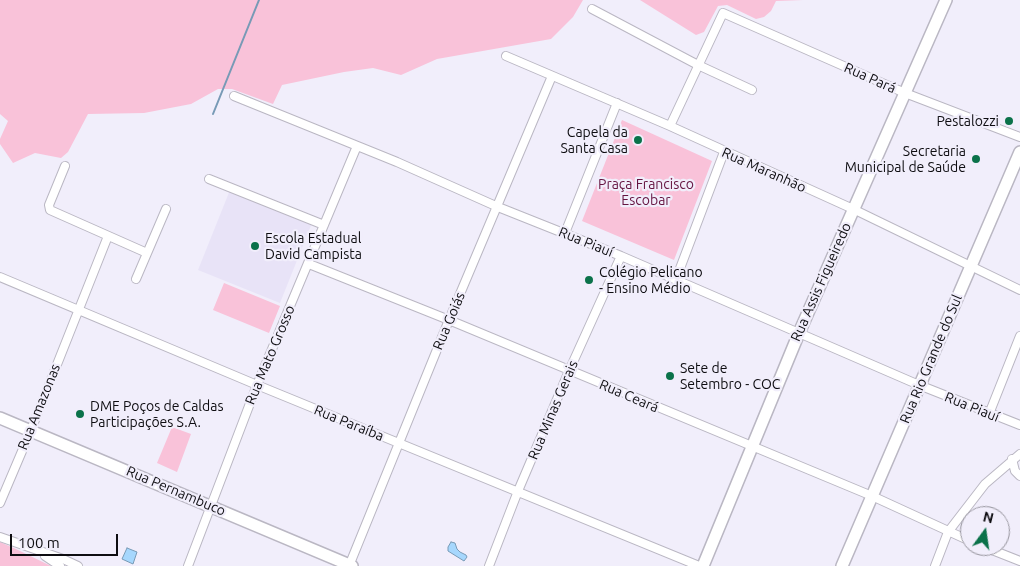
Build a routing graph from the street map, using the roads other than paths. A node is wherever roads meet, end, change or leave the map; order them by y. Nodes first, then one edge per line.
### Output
1 (946, 0) edge
2 (592, 9) dead end
3 (506, 56) dead end
4 (698, 65) junction
5 (552, 76) junction
6 (752, 90) dead end
7 (904, 93) junction
8 (234, 96) dead end
9 (617, 103) junction
10 (670, 126) junction
11 (1020, 137) edge
12 (357, 146) junction
13 (724, 152) junction
14 (1020, 152) edge
15 (65, 166) dead end
16 (209, 179) dead end
17 (498, 207) junction
18 (853, 209) junction
19 (166, 210) dead end
20 (324, 225) junction
21 (565, 233) junction
22 (108, 236) junction
23 (147, 253) junction
24 (621, 256) junction
25 (309, 264) junction
26 (970, 266) junction
27 (0, 277) edge
28 (136, 279) dead end
29 (676, 279) junction
30 (1020, 290) edge
31 (77, 310) junction
32 (449, 320) junction
33 (799, 333) junction
34 (1020, 336) edge
35 (569, 371) junction
36 (257, 385) junction
37 (919, 385) junction
38 (989, 414) junction
39 (0, 418) edge
40 (1020, 425) edge
41 (31, 430) junction
42 (399, 443) junction
43 (751, 447) junction
44 (1020, 454) edge
45 (1012, 459) junction
46 (1020, 476) edge
47 (518, 491) junction
48 (872, 496) junction
49 (0, 503) edge
50 (212, 506) junction
51 (948, 532) junction
52 (0, 537) edge
53 (960, 537) edge
54 (36, 551) junction
55 (1007, 556) edge
56 (1020, 561) edge
57 (60, 566) edge
58 (78, 566) edge
59 (188, 566) edge
60 (350, 566) edge
61 (489, 566) edge
62 (699, 566) edge
63 (703, 566) edge
64 (842, 566) edge
65 (934, 566) edge

1 - 7 street, Rua Assis Figueiredo
2 - 4 street
3 - 5 street, Rua Maranhão
4 - 6 street
4 - 7 street, Rua Pará
4 - 10 street
5 - 9 street, Rua Maranhão
5 - 17 street, Rua Goiás
7 - 11 street, Rua Pará
7 - 18 street, Rua Assis Figueiredo
8 - 12 street, Rua Piauí
9 - 10 street, Rua Maranhão
9 - 21 street
10 - 13 street, Rua Maranhão
12 - 17 street, Rua Piauí
12 - 20 street, Rua Mato Grosso
13 - 18 street, Rua Maranhão
13 - 29 street
14 - 26 street, Rua Rio Grande do Sul
15 - 22 street
16 - 20 street
17 - 21 street, Rua Piauí
17 - 32 street, Rua Goiás
18 - 26 street, Rua Maranhão
18 - 33 street, Rua Assis Figueiredo
19 - 23 street
20 - 25 street, Rua Mato Grosso
21 - 24 street, Rua Piauí
22 - 23 street
22 - 31 street, Rua Amazonas
23 - 28 street
24 - 29 street, Rua Piauí
24 - 35 street, Rua Minas Gerais
25 - 32 street, Rua Ceará
25 - 36 street, Rua Mato Grosso
26 - 30 street, Rua Maranhão
26 - 37 street, Rua Rio Grande do Sul
27 - 31 street, Rua Paraíba
29 - 33 street, Rua Piauí
31 - 36 street, Rua Paraíba
31 - 41 street, Rua Amazonas
32 - 35 street, Rua Ceará
32 - 42 street, Rua Goiás
33 - 37 street, Rua Piauí
33 - 43 street, Rua Assis Figueiredo
34 - 38 street
35 - 43 street, Rua Ceará
35 - 47 street, Rua Minas Gerais
36 - 42 street, Rua Paraíba
36 - 50 street, Rua Mato Grosso
37 - 38 street, Rua Piauí
37 - 48 street, Rua Rio Grande do Sul
38 - 40 street, Rua Piauí
39 - 41 street, Rua Pernambuco
41 - 49 street, Rua Amazonas
41 - 50 street, Rua Pernambuco
42 - 47 street, Rua Paraíba
42 - 60 street, Rua Goiás
43 - 48 street, Rua Ceará
43 - 63 street, Rua Assis Figueiredo
44 - 45 street
45 - 46 street
45 - 51 street
47 - 61 street, Rua Minas Gerais
47 - 62 street, Rua Paraíba
48 - 51 street, Rua Ceará
48 - 64 street, Rua Rio Grande do Sul
50 - 59 street, Rua Mato Grosso
50 - 60 street, Rua Pernambuco
51 - 53 street, Rua Ceará
51 - 65 street
52 - 54 street
54 - 57 street
54 - 58 street
55 - 56 street

